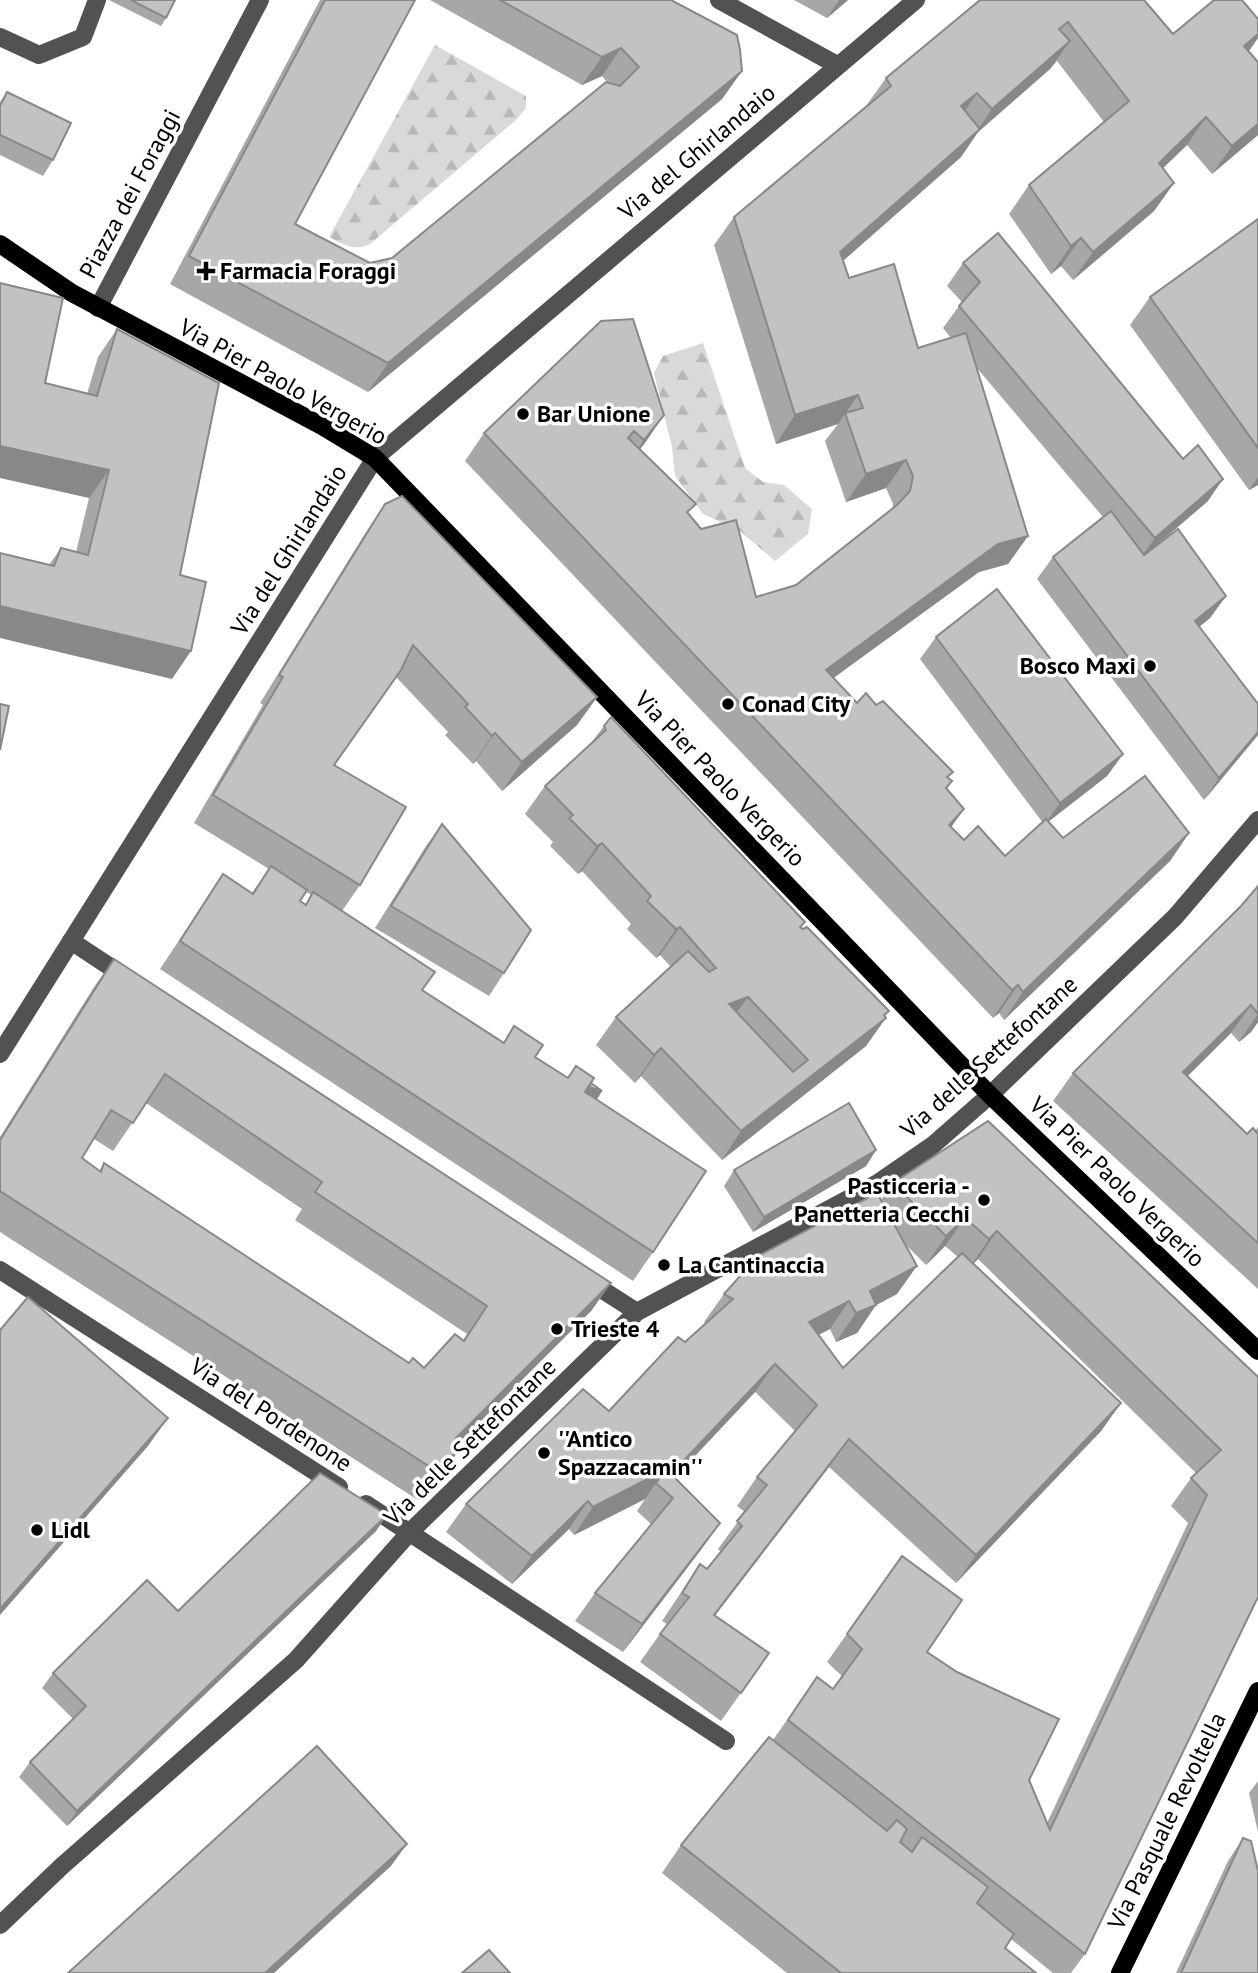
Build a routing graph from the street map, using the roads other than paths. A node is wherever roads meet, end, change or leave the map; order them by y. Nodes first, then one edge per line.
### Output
1 (97, 0) edge
2 (260, 0) edge
3 (719, 0) edge
4 (916, 0) edge
5 (0, 37) edge
6 (837, 65) junction
7 (0, 244) edge
8 (98, 308) junction
9 (375, 458) junction
10 (1258, 820) edge
11 (71, 941) junction
12 (140, 987) edge
13 (0, 1054) edge
14 (990, 1095) junction
15 (567, 1267) edge
16 (0, 1270) edge
17 (637, 1312) junction
18 (1258, 1351) edge
19 (410, 1532) junction
20 (1258, 1691) edge
21 (726, 1741) dead end
22 (0, 1925) edge
23 (1120, 1973) edge

1 - 5 street
2 - 8 street, Piazza dei Foraggi
3 - 6 street
4 - 6 street, Via del Ghirlandaio
6 - 9 street, Via del Ghirlandaio
7 - 8 main road, Piazza dei Foraggi
8 - 9 main road, Via Pier Paolo Vergerio
9 - 11 street, Via del Ghirlandaio
9 - 14 main road, Via Pier Paolo Vergerio
10 - 14 street, Via delle Settefontane
11 - 12 street
11 - 13 street, Via del Ghirlandaio
14 - 17 street, Via delle Settefontane
14 - 18 main road, Via Pier Paolo Vergerio
15 - 17 street
16 - 19 street, Via del Pordenone
17 - 19 street, Via delle Settefontane
19 - 21 street, Via del Pordenone
19 - 22 street, Via delle Settefontane
20 - 23 main road, Via Pasquale Revoltella

